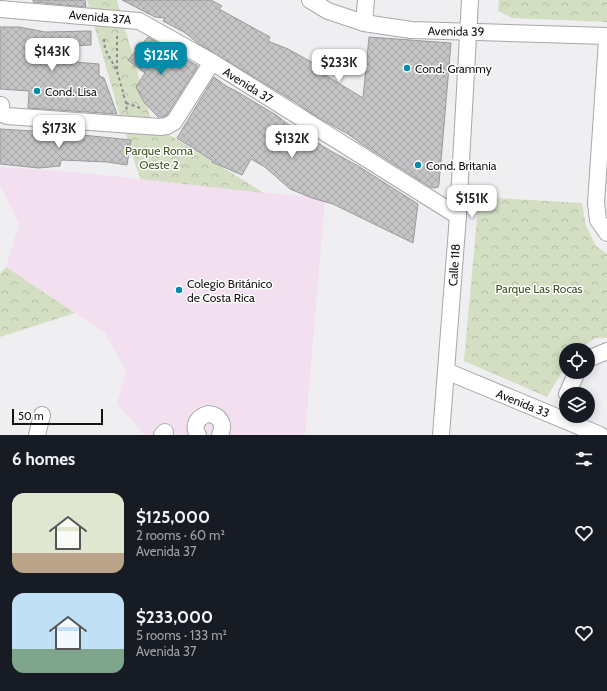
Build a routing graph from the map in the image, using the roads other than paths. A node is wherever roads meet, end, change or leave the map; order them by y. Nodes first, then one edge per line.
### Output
1 (310, 0) edge
2 (366, 0) edge
3 (470, 0) edge
4 (0, 9) edge
5 (364, 24) junction
6 (468, 31) junction
7 (607, 36) edge
8 (607, 40) edge
9 (212, 62) junction
10 (1, 105) dead end
11 (604, 138) edge
12 (458, 216) junction
13 (606, 232) edge
14 (607, 351) edge
15 (595, 357) edge
16 (446, 371) junction
17 (42, 415) dead end
18 (559, 417) edge
19 (573, 423) edge
20 (36, 435) edge
21 (198, 435) edge
22 (220, 435) edge
23 (441, 435) edge
24 (600, 435) edge

1 - 5 street, Avenida 39
2 - 5 street
3 - 6 street, Calle 118
4 - 9 street, Avenida 37A
5 - 6 street, Avenida 39
6 - 7 street, Avenida 39
6 - 12 street, Calle 118
8 - 11 street
9 - 10 street, Avenida 37
9 - 12 street, Avenida 37
11 - 13 street
12 - 16 street, Calle 118
14 - 15 street
16 - 18 street, Avenida 33
16 - 23 street, Calle 118
17 - 20 street
19 - 24 street, Avenida 33
21 - 22 street

